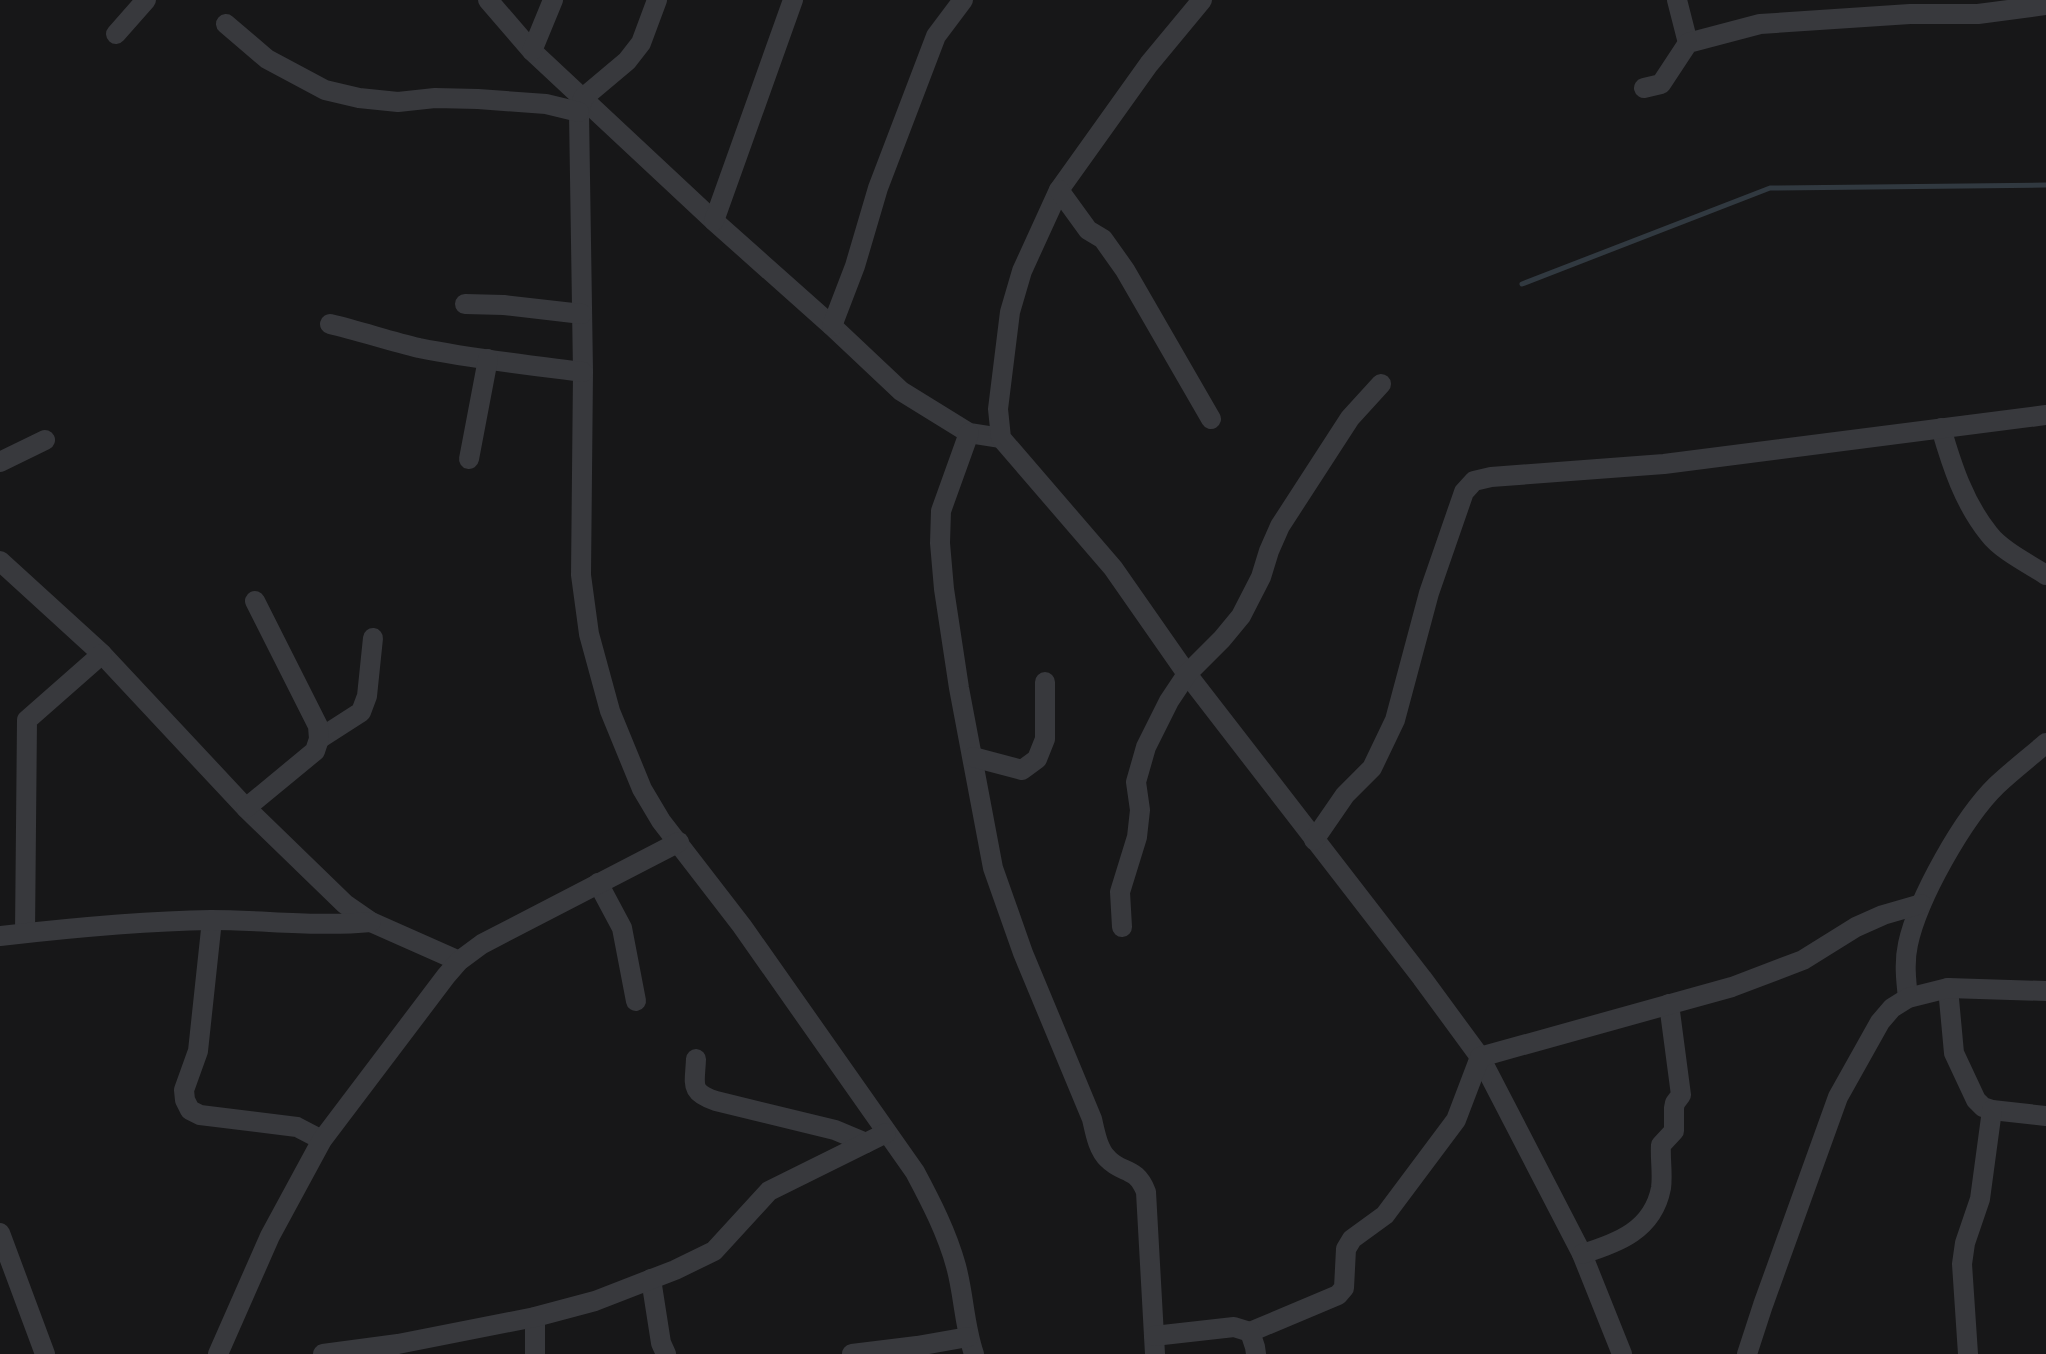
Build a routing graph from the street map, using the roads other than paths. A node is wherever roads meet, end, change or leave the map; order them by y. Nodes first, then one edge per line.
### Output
1 (146, 0) edge
2 (488, 0) edge
3 (553, 0) edge
4 (657, 0) edge
5 (793, 0) edge
6 (963, 0) edge
7 (1202, 0) edge
8 (1677, 0) edge
9 (2046, 5) edge
10 (1964, 7) edge
11 (226, 24) dead end
12 (116, 34) dead end
13 (1688, 43) junction
14 (532, 51) junction
15 (1644, 88) dead end
16 (581, 105) junction
17 (1059, 190) junction
18 (714, 221) junction
19 (465, 303) dead end
20 (582, 314) junction
21 (330, 324) dead end
22 (832, 326) junction
23 (488, 359) junction
24 (583, 372) junction
25 (1381, 384) dead end
26 (2046, 415) edge
27 (1211, 419) dead end
28 (1941, 428) junction
29 (969, 433) junction
30 (1001, 438) junction
31 (45, 440) dead end
32 (469, 459) dead end
33 (0, 462) edge
34 (0, 561) edge
35 (2046, 575) edge
36 (255, 601) dead end
37 (373, 638) dead end
38 (102, 654) junction
39 (1187, 674) junction
40 (1045, 681) dead end
41 (319, 740) junction
42 (2046, 743) edge
43 (973, 757) junction
44 (246, 808) junction
45 (1314, 840) junction
46 (679, 842) junction
47 (598, 883) junction
48 (1921, 904) junction
49 (212, 920) junction
50 (371, 921) junction
51 (1122, 927) dead end
52 (25, 933) junction
53 (0, 936) edge
54 (459, 962) junction
55 (1948, 988) junction
56 (2046, 991) edge
57 (1908, 998) junction
58 (636, 1001) dead end
59 (1669, 1004) junction
60 (1480, 1057) junction
61 (696, 1059) dead end
62 (1992, 1110) junction
63 (2046, 1116) edge
64 (886, 1133) junction
65 (322, 1140) junction
66 (866, 1143) junction
67 (0, 1233) edge
68 (1582, 1254) junction
69 (651, 1279) junction
70 (535, 1317) junction
71 (1250, 1332) junction
72 (971, 1345) edge
73 (1155, 1345) edge
74 (45, 1354) edge
75 (218, 1354) edge
76 (323, 1354) edge
77 (535, 1354) edge
78 (666, 1354) edge
79 (852, 1354) edge
80 (1256, 1354) edge
81 (1622, 1354) edge
82 (1747, 1354) edge
83 (1968, 1354) edge

1 - 12 street
2 - 14 street
3 - 14 street
4 - 16 street
5 - 18 street
6 - 22 street
7 - 17 street
8 - 13 street
9 - 10 street
10 - 13 street
11 - 16 street
13 - 15 street
14 - 16 street
16 - 18 street
16 - 20 street
17 - 27 street
17 - 30 street
18 - 22 street
19 - 20 street
20 - 24 street
21 - 23 street
22 - 29 street
23 - 24 street
23 - 32 street
24 - 46 street
25 - 39 street
26 - 28 street
28 - 35 street
28 - 45 street
29 - 30 street
29 - 43 street
30 - 39 street
31 - 33 street
34 - 38 street
36 - 41 street
37 - 41 street
38 - 44 street
38 - 52 street
39 - 45 street
39 - 51 street
40 - 43 street
41 - 44 street
42 - 48 street
43 - 73 street
44 - 50 street
45 - 60 street
46 - 47 street
46 - 64 street
47 - 54 street
47 - 58 street
48 - 57 street
48 - 59 street
49 - 50 street
49 - 52 street
49 - 65 street
50 - 54 street
52 - 53 street
54 - 65 street
55 - 56 street
55 - 57 street
55 - 62 street
57 - 82 street
59 - 60 street
59 - 68 street
60 - 68 street
60 - 71 street
61 - 66 street
62 - 63 street
62 - 83 street
64 - 66 street
64 - 72 street
65 - 75 street
66 - 69 street
67 - 74 street
68 - 81 street
69 - 70 street
69 - 78 street
70 - 76 street
70 - 77 street
71 - 73 street
71 - 80 street
72 - 79 street

